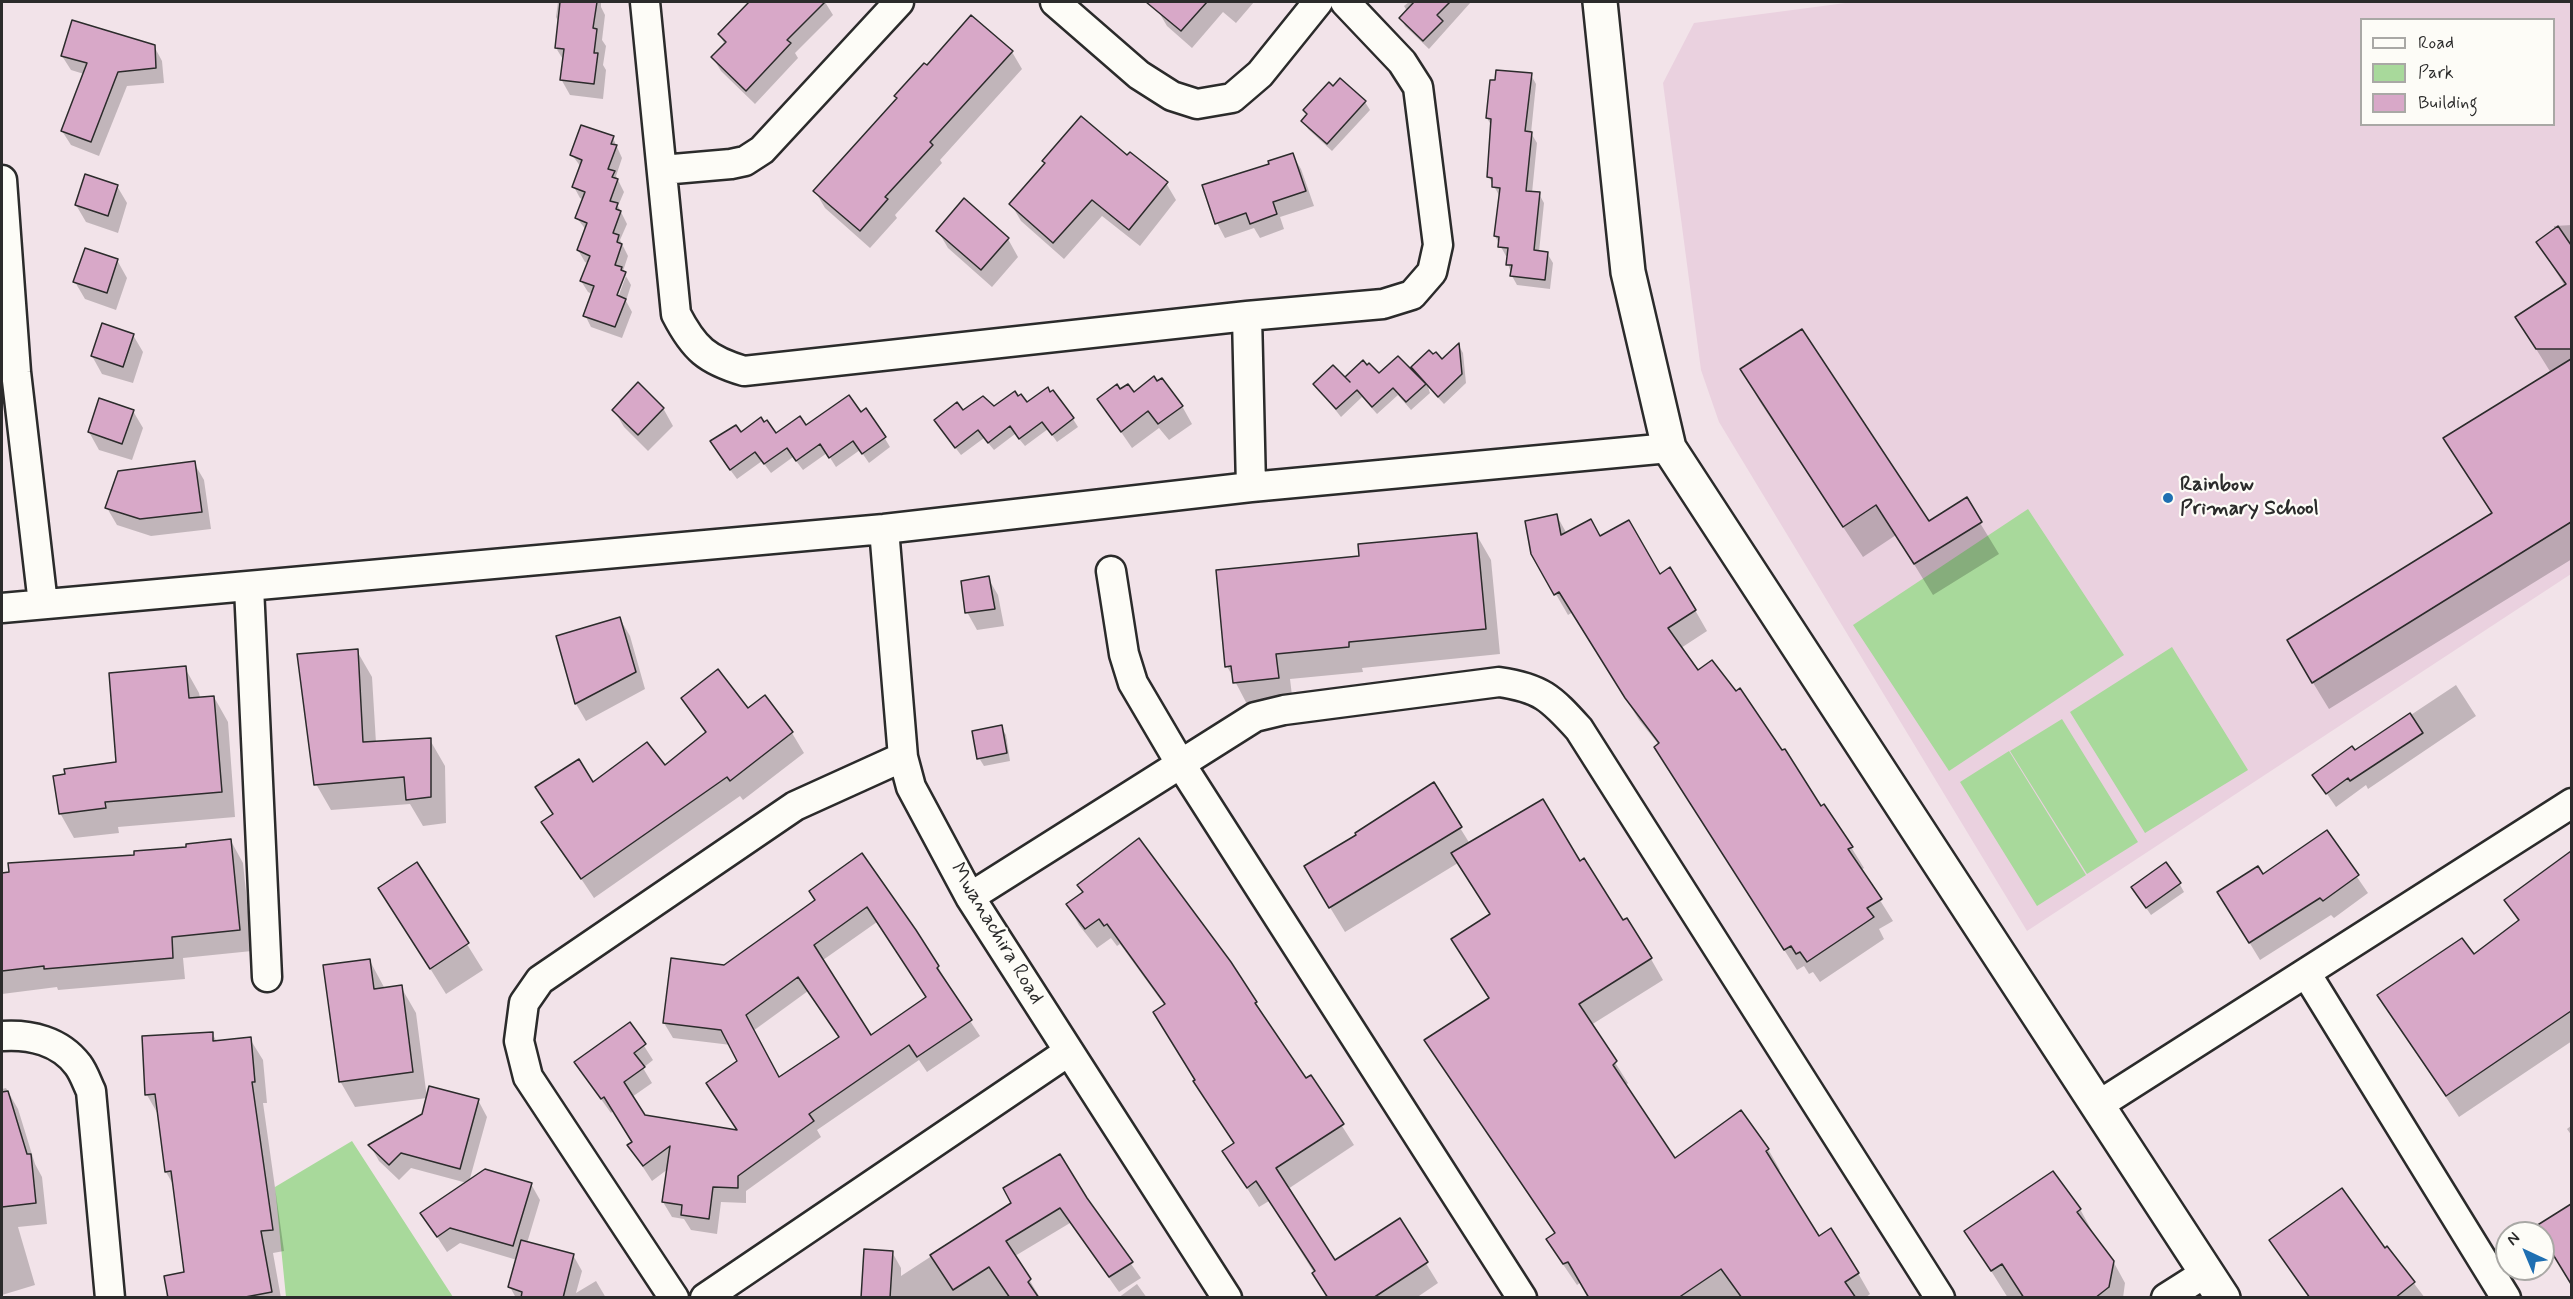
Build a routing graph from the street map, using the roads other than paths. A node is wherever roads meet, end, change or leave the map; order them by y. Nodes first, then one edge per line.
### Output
1 (645, 2) edge
2 (899, 2) edge
3 (1055, 2) edge
4 (1318, 2) edge
5 (1345, 2) edge
6 (1600, 2) edge
7 (663, 170) junction
8 (2, 180) edge
9 (1247, 316) junction
10 (9, 373) edge
11 (1669, 448) junction
12 (1251, 487) junction
13 (884, 529) junction
14 (1111, 571) dead end
15 (249, 587) junction
16 (43, 604) junction
17 (2, 608) edge
18 (903, 757) junction
19 (1180, 763) junction
20 (2571, 803) edge
21 (970, 897) junction
22 (2306, 973) junction
23 (267, 977) dead end
24 (2, 1036) edge
25 (1068, 1052) junction
26 (2097, 1106) junction
27 (2215, 1285) edge
28 (110, 1298) edge
29 (674, 1298) edge
30 (705, 1298) edge
31 (1227, 1298) edge
32 (1522, 1298) edge
33 (1940, 1298) edge
34 (2166, 1298) edge
35 (2506, 1298) edge

1 - 7 street
2 - 7 street
3 - 4 street
5 - 9 street
6 - 11 street
7 - 9 street
8 - 10 street
9 - 12 street
10 - 16 street
11 - 12 street
11 - 26 street
12 - 13 street
13 - 15 street
13 - 18 street, Mwanachira Road
14 - 19 street
15 - 16 street
15 - 23 street
16 - 17 street
18 - 21 street, Mwanachira Road
18 - 29 street
19 - 21 street
19 - 32 street
19 - 33 street
20 - 22 street
21 - 25 street, Mwanachira Road
22 - 26 street
22 - 35 street
24 - 28 street
25 - 30 street
25 - 31 street, Mwanachira Road
26 - 27 street
27 - 34 street

